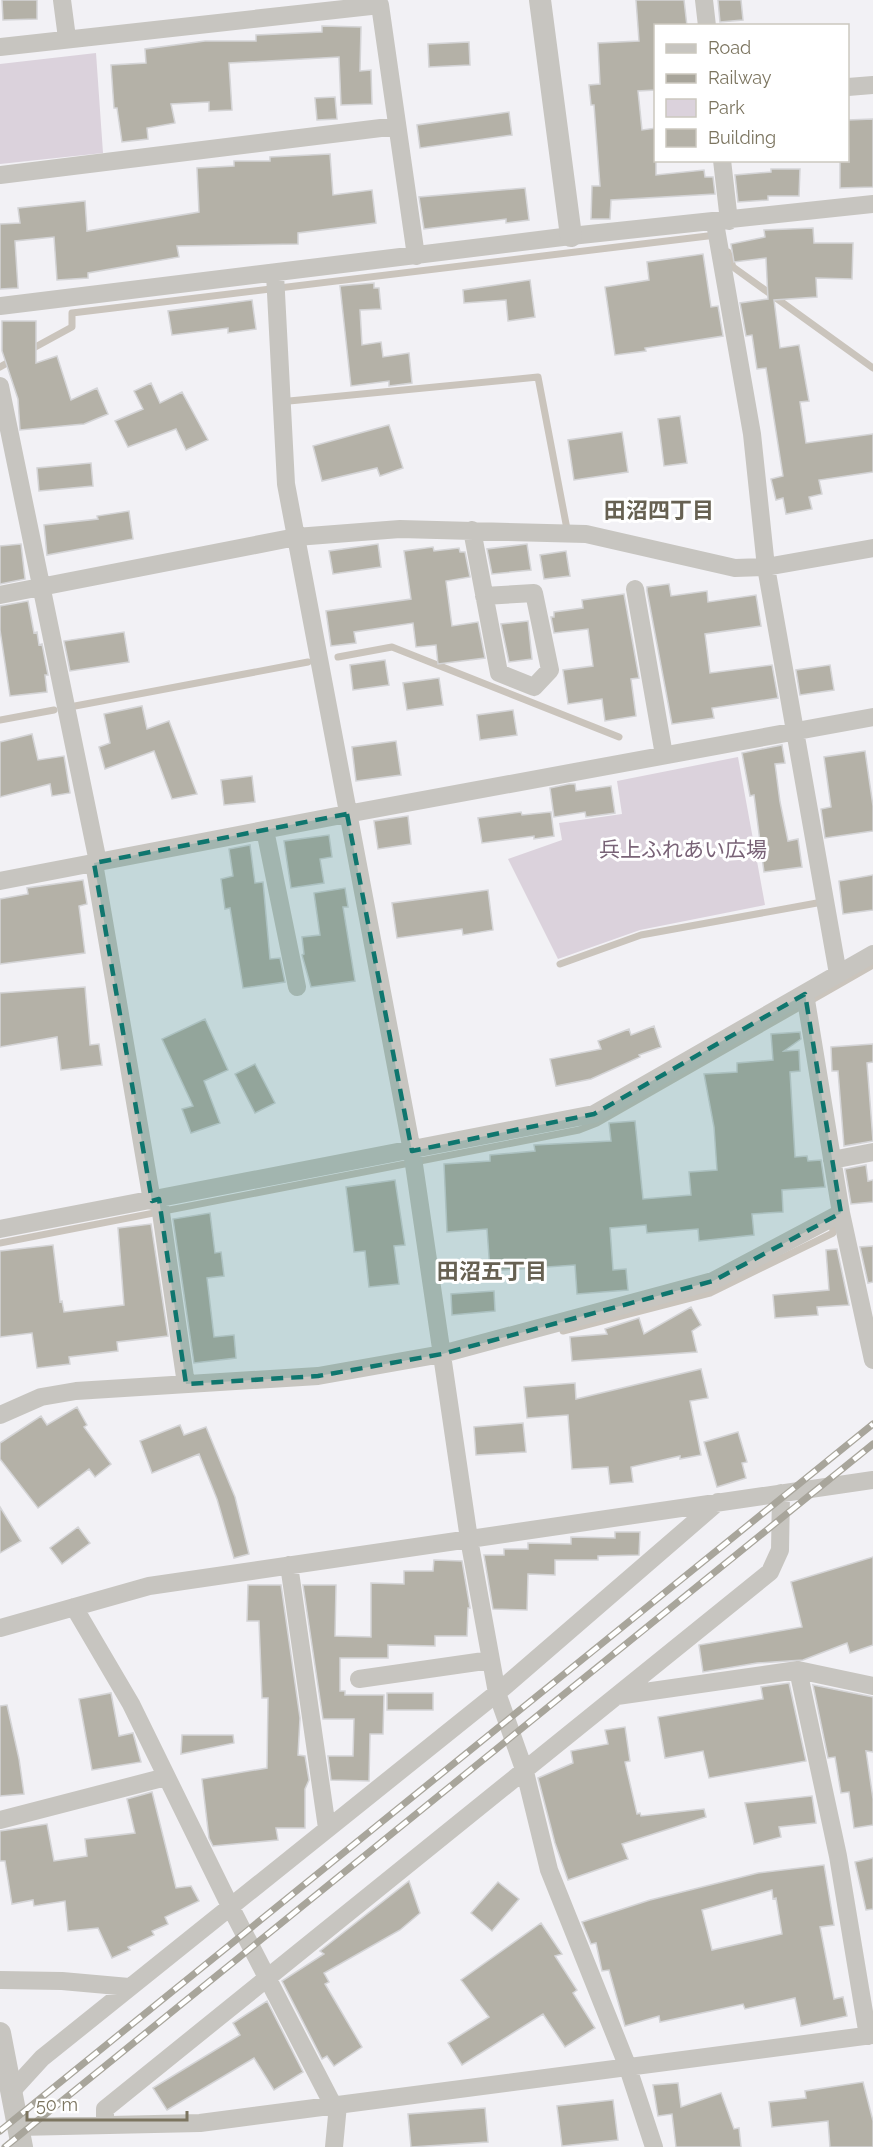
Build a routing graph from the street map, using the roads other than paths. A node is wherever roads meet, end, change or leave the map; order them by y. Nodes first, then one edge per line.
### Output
1 (62, 0) edge
2 (540, 0) edge
3 (704, 0) edge
4 (707, 24) edge
5 (67, 38) junction
6 (0, 47) edge
7 (873, 85) edge
8 (849, 87) edge
9 (397, 126) junction
10 (722, 162) edge
11 (0, 175) edge
12 (873, 204) edge
13 (720, 228) junction
14 (571, 236) junction
15 (416, 256) junction
16 (275, 274) junction
17 (0, 306) edge
18 (0, 386) edge
19 (472, 530) junction
20 (296, 537) junction
21 (873, 548) edge
22 (766, 567) junction
23 (40, 586) junction
24 (635, 589) dead end
25 (0, 595) edge
26 (484, 596) junction
27 (873, 717) edge
28 (795, 732) junction
29 (664, 755) junction
30 (347, 814) junction
31 (265, 830) junction
32 (96, 863) junction
33 (0, 881) edge
34 (873, 954) edge
35 (838, 974) junction
36 (297, 987) dead end
37 (805, 993) junction
38 (412, 1151) junction
39 (873, 1152) edge
40 (832, 1160) junction
41 (155, 1200) junction
42 (841, 1214) junction
43 (0, 1229) edge
44 (442, 1354) junction
45 (873, 1360) edge
46 (186, 1384) junction
47 (0, 1415) edge
48 (873, 1480) edge
49 (782, 1493) junction
50 (718, 1502) junction
51 (469, 1539) junction
52 (289, 1565) junction
53 (74, 1608) junction
54 (0, 1628) edge
55 (491, 1660) junction
56 (798, 1670) junction
57 (359, 1679) dead end
58 (873, 1686) edge
59 (497, 1693) junction
60 (615, 1696) junction
61 (525, 1772) junction
62 (166, 1777) junction
63 (0, 1820) edge
64 (327, 1828) junction
65 (230, 1906) junction
66 (268, 1979) junction
67 (0, 1980) edge
68 (129, 1987) junction
69 (0, 2033) edge
70 (870, 2035) edge
71 (627, 2065) junction
72 (10, 2093) junction
73 (335, 2105) junction
74 (105, 2125) junction
75 (13, 2134) edge
76 (334, 2147) edge
77 (654, 2147) edge

1 - 5 street
2 - 14 street
3 - 4 street
5 - 6 street
5 - 9 street
7 - 8 street
9 - 11 street
9 - 15 street
10 - 13 street
12 - 13 street
13 - 14 street
13 - 22 street
14 - 15 street
15 - 16 street
16 - 17 street
16 - 20 street
18 - 23 street
19 - 20 street
19 - 22 street
19 - 26 street
20 - 23 street
20 - 30 street
21 - 22 street
22 - 28 street
23 - 25 street
23 - 32 street
24 - 29 street
26 - 26 street
27 - 28 street
28 - 29 street
28 - 35 street
29 - 30 street
30 - 31 street
30 - 38 street
31 - 32 street
31 - 36 street
32 - 33 street
32 - 41 street
34 - 35 street
35 - 37 street
37 - 38 street
37 - 40 street
38 - 41 street
38 - 44 street
39 - 40 street
40 - 42 street
41 - 43 street
41 - 46 street
42 - 44 street
42 - 45 street
44 - 46 street
44 - 51 street
46 - 47 street
48 - 49 street
49 - 50 street
49 - 60 street
50 - 51 street
50 - 59 street
51 - 52 street
51 - 55 street
52 - 53 street
52 - 64 street
53 - 54 street
53 - 62 street
55 - 57 street
55 - 59 street
56 - 58 street
56 - 60 street
56 - 70 street
59 - 61 street
59 - 64 street
60 - 61 street
61 - 66 street
61 - 71 street
62 - 63 street
62 - 65 street
64 - 65 street
65 - 66 street
65 - 68 street
66 - 73 street
66 - 74 street
67 - 68 street
68 - 72 street
69 - 72 street
70 - 71 street
71 - 73 street
71 - 77 street
72 - 75 street
73 - 74 street
73 - 76 street
74 - 75 street

